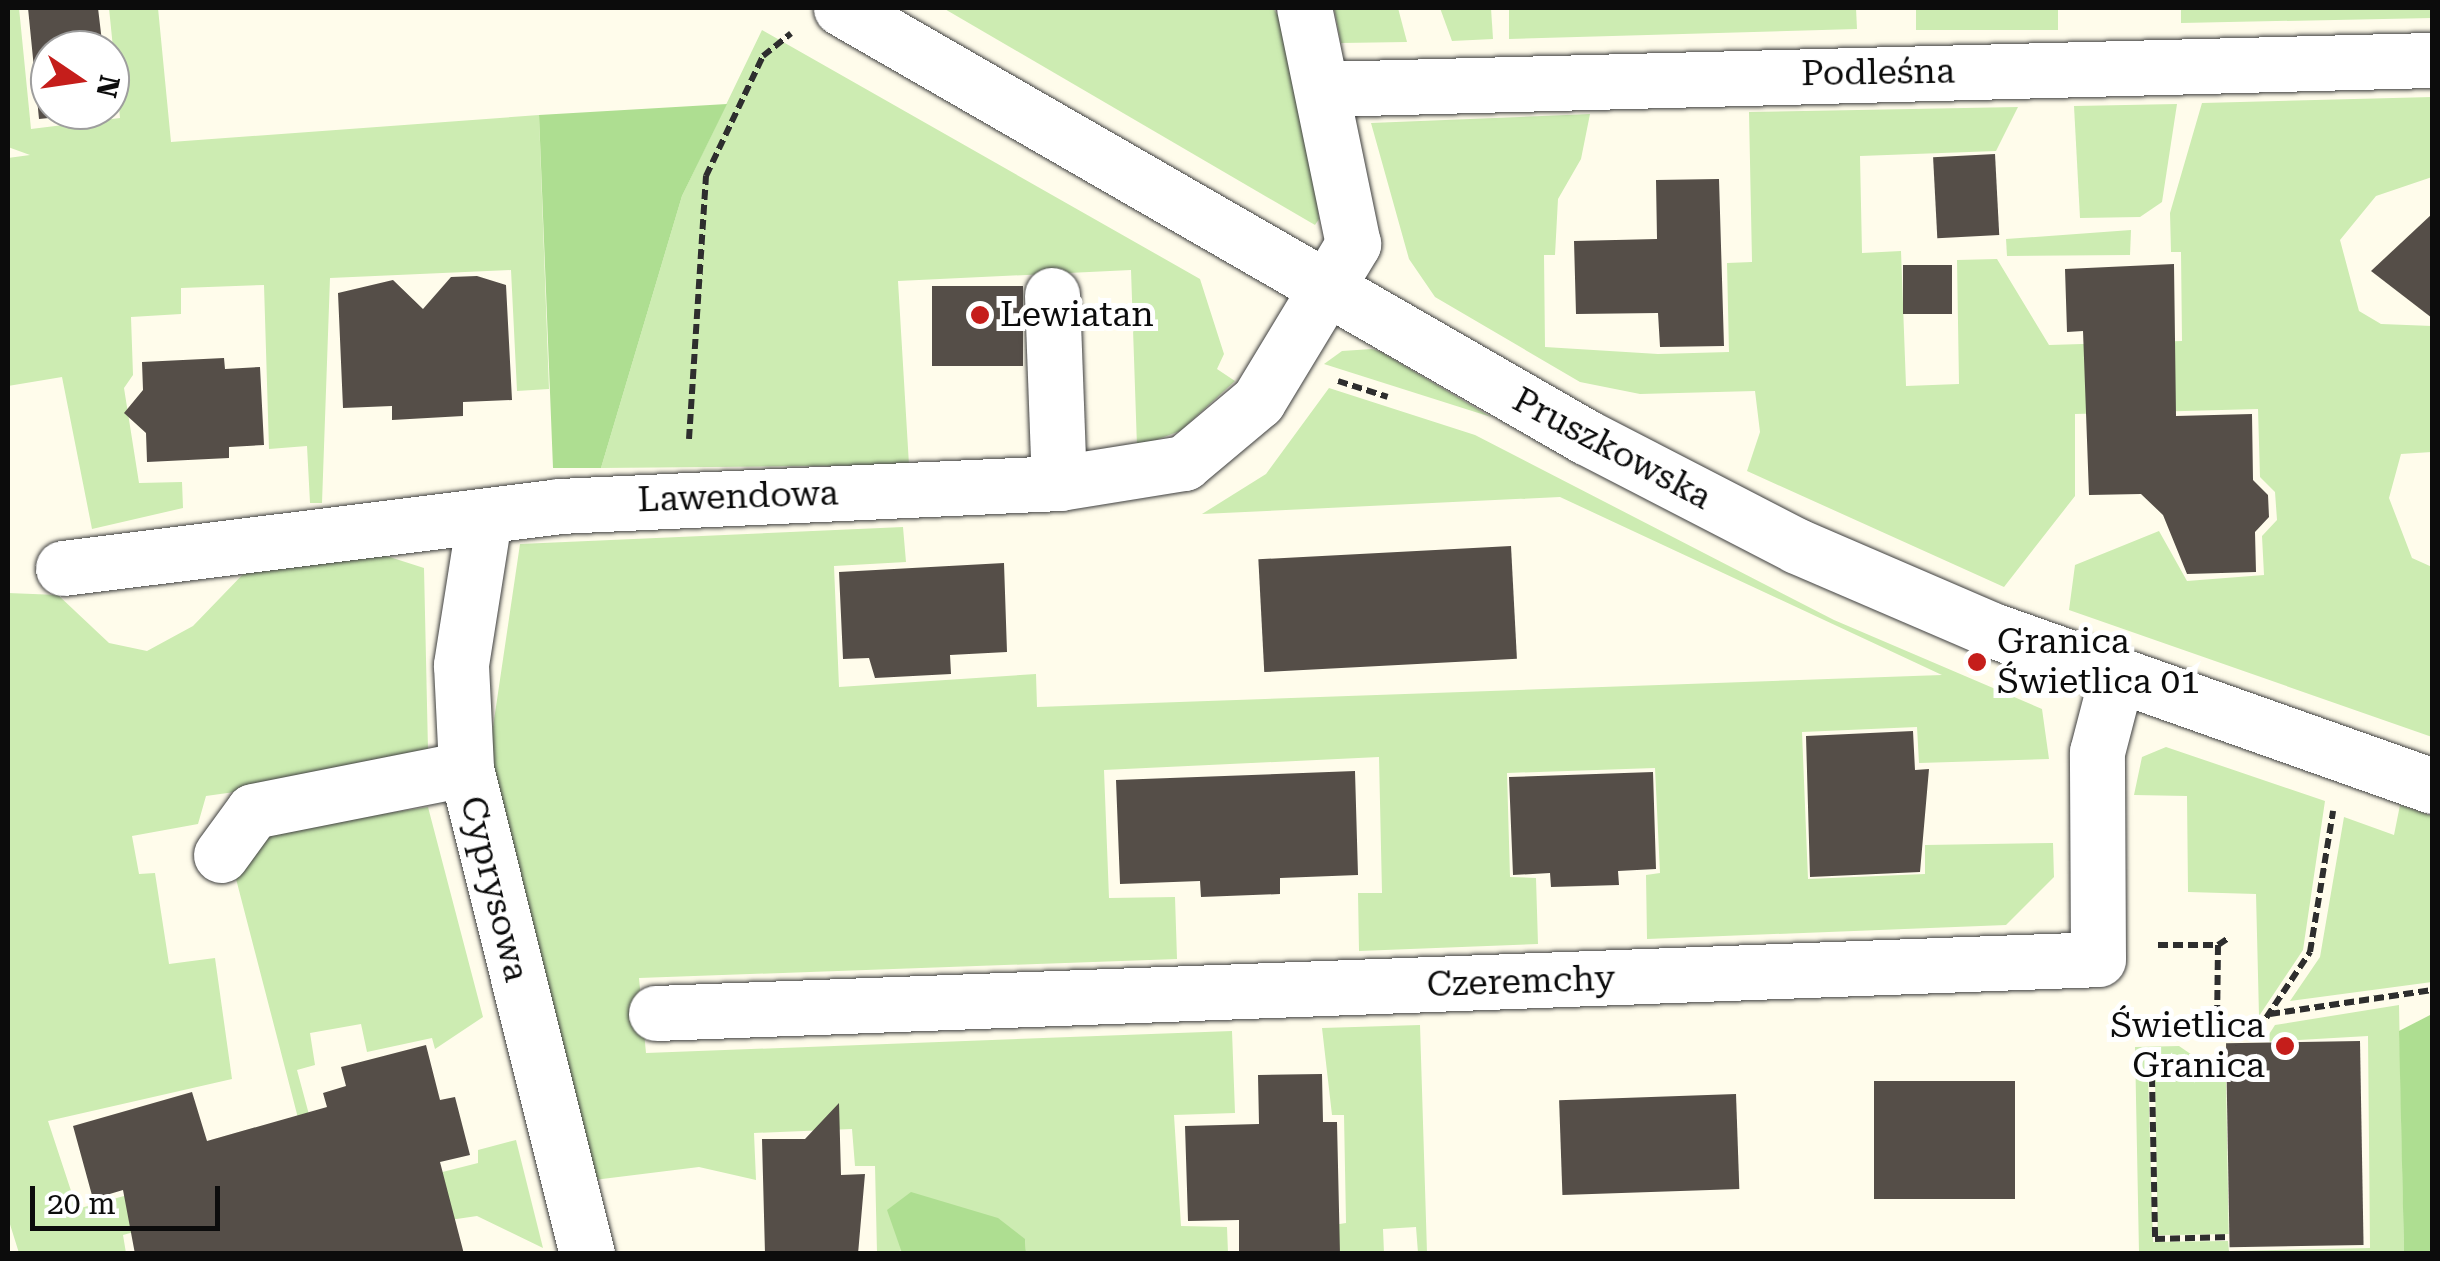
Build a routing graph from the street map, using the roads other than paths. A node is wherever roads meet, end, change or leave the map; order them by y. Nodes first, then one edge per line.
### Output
1 (1304, 8) edge
2 (824, 14) edge
3 (2432, 60) edge
4 (1324, 89) junction
5 (1328, 290) junction
6 (1052, 295) dead end
7 (1059, 483) junction
8 (484, 519) junction
9 (63, 568) dead end
10 (2117, 675) junction
11 (466, 769) junction
12 (2432, 786) edge
13 (221, 855) dead end
14 (656, 1013) dead end
15 (587, 1254) edge

1 - 4 street, Lawendowa
2 - 5 street, Pruszkowska
3 - 4 street, Podleśna
4 - 5 street, Lawendowa
5 - 7 street, Lawendowa
5 - 10 street, Pruszkowska
6 - 7 street
7 - 8 street, Lawendowa
8 - 9 street, Lawendowa
8 - 11 street, Cyprysowa
10 - 12 street, Pruszkowska
10 - 14 street, Czeremchy
11 - 13 street
11 - 15 street, Cyprysowa

